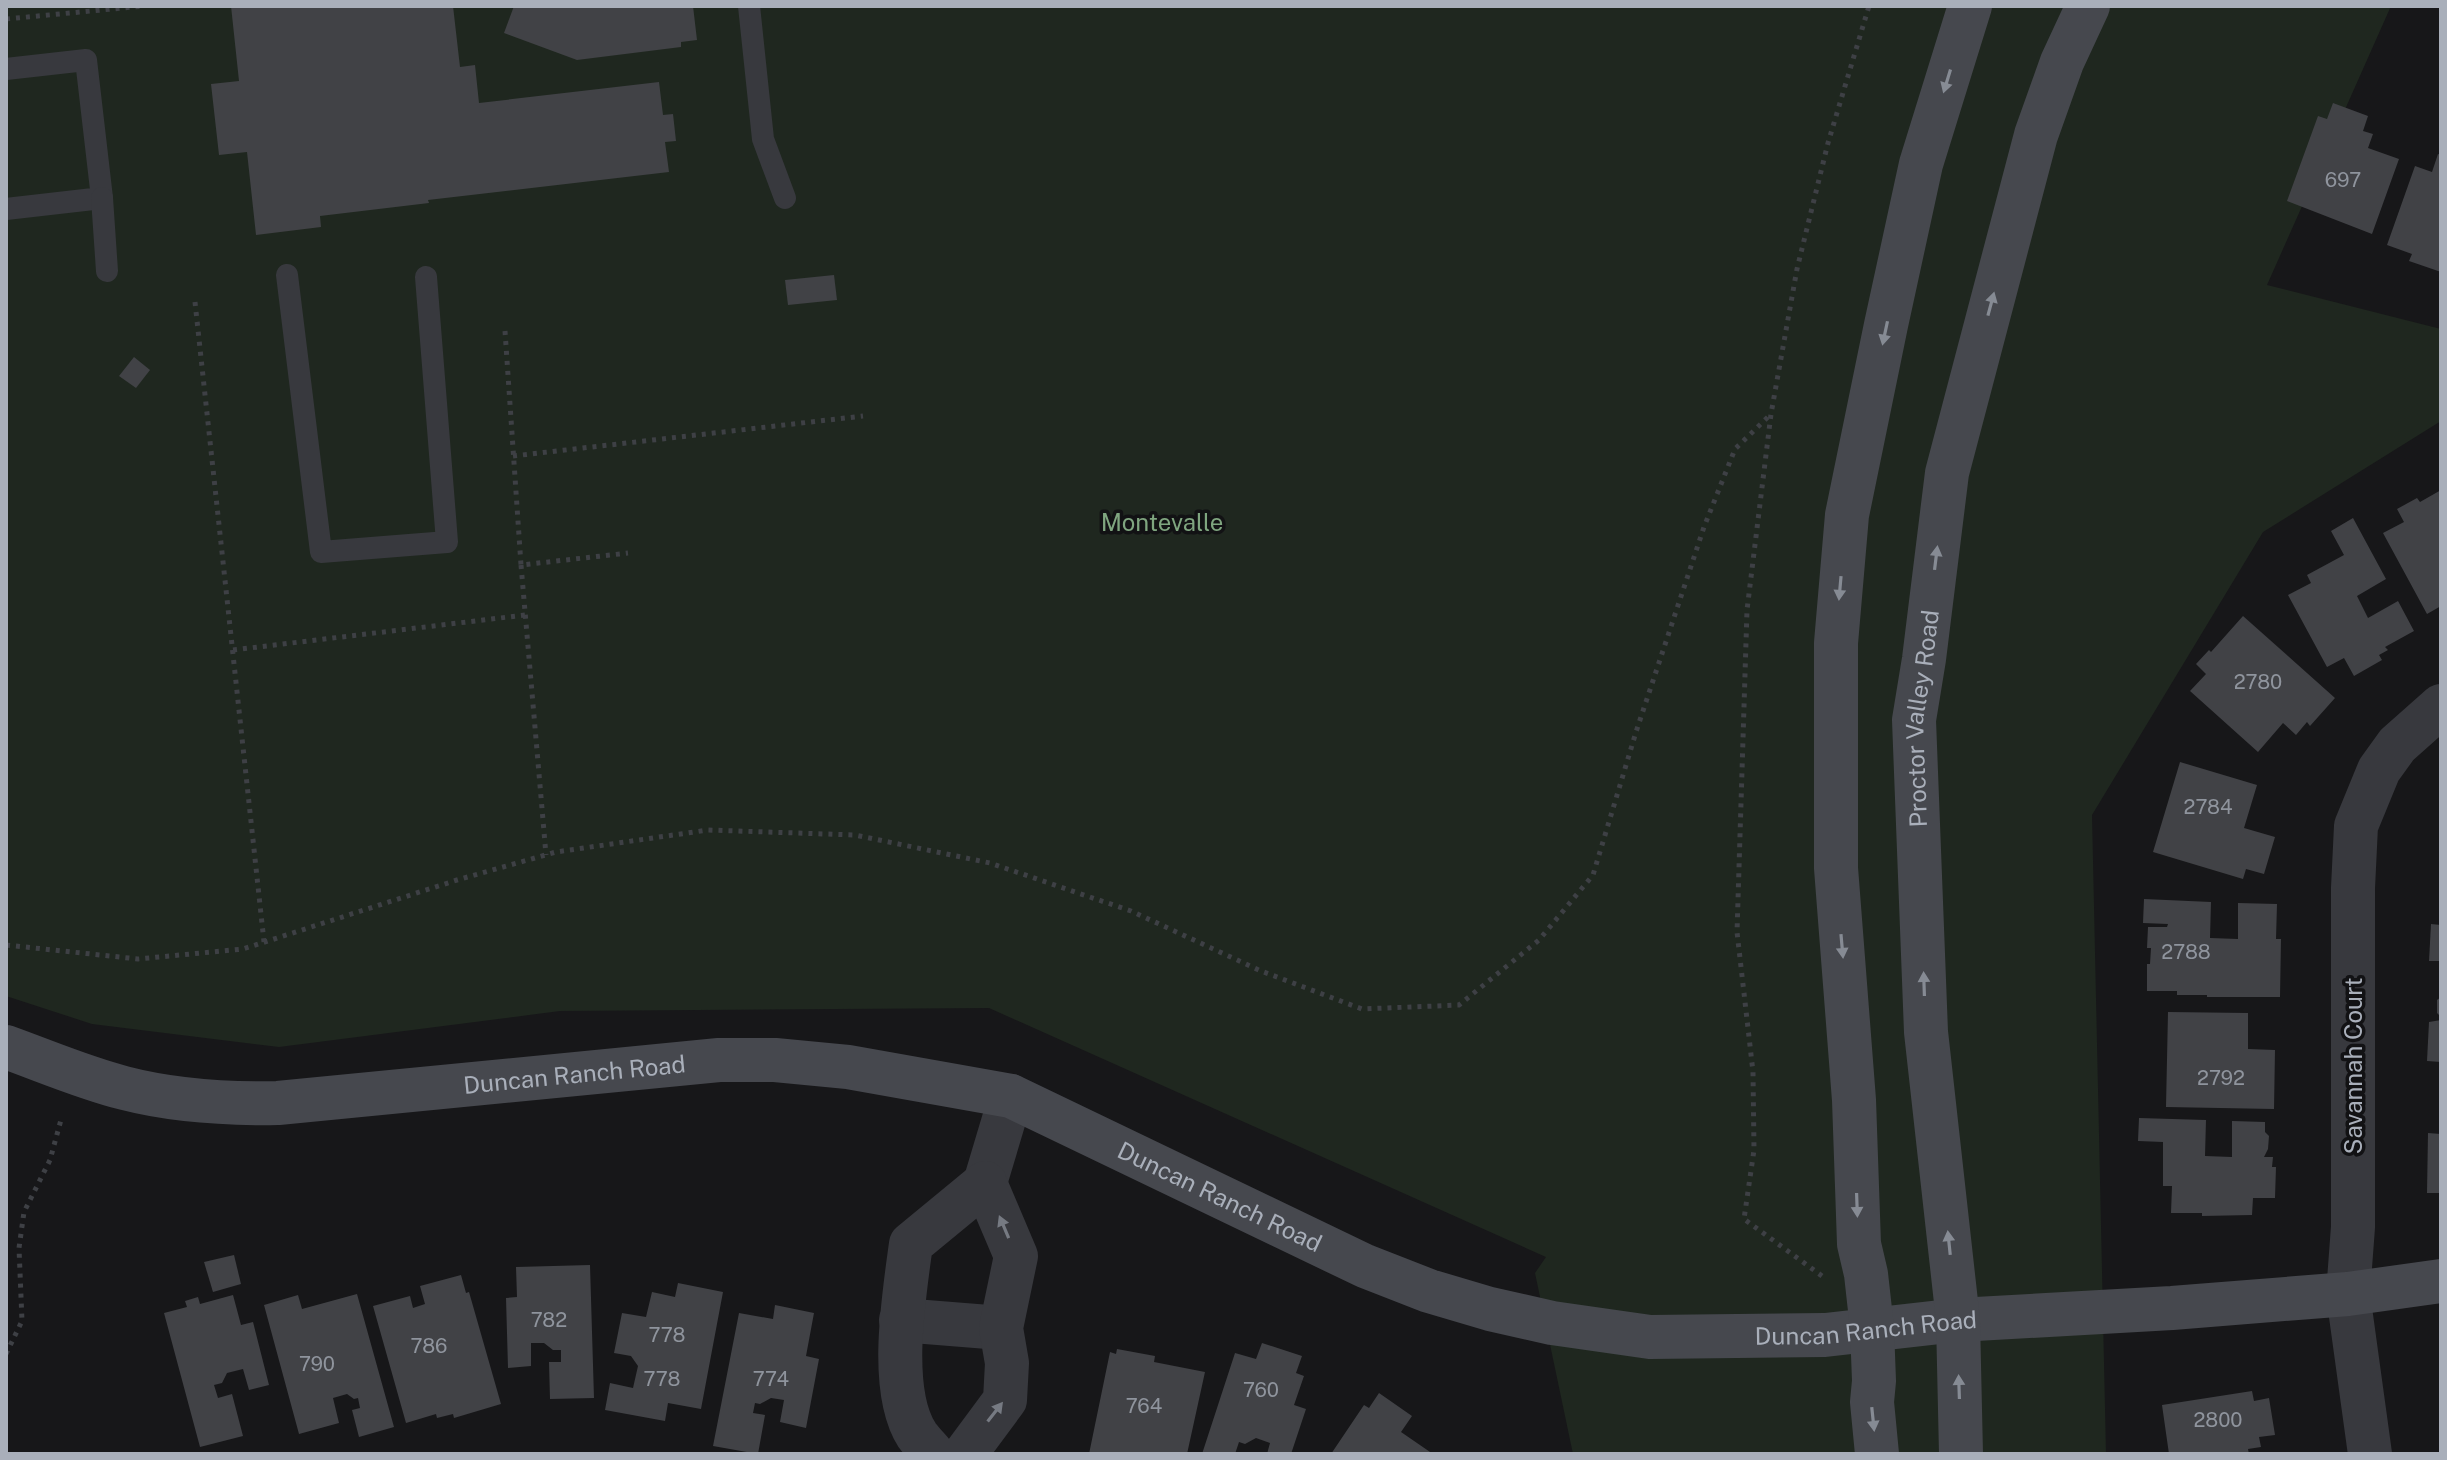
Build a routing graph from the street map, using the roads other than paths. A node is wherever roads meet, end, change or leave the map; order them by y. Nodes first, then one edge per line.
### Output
1 (749, 6) edge
2 (1970, 6) edge
3 (2088, 6) edge
4 (6, 69) edge
5 (102, 198) junction
6 (785, 198) dead end
7 (6, 209) edge
8 (107, 271) dead end
9 (287, 275) dead end
10 (426, 277) dead end
11 (2441, 706) edge
12 (6, 1047) edge
13 (1011, 1096) junction
14 (985, 1183) junction
15 (2441, 1281) edge
16 (2348, 1294) junction
17 (901, 1320) junction
18 (1958, 1320) junction
19 (1001, 1328) junction
20 (1872, 1328) junction
21 (933, 1454) edge
22 (965, 1454) edge
23 (1877, 1454) edge
24 (1961, 1454) edge
25 (2370, 1454) edge

1 - 6 lane
2 -> 20 street
18 -> 3 street, Proctor Valley Road
4 - 5 lane
5 - 7 lane
5 - 8 lane
9 - 10 lane
11 - 16 street, Savannah Court
12 - 13 street, Duncan Ranch Road
13 - 14 street
13 - 20 street, Duncan Ranch Road
14 - 17 street
19 -> 14 street
15 - 16 street, Duncan Ranch Road
16 - 18 street, Duncan Ranch Road
16 - 25 street, Savannah Court
17 - 19 street
17 - 21 street
18 - 20 street, Duncan Ranch Road
24 -> 18 street, Proctor Valley Road
22 -> 19 street
20 -> 23 street

